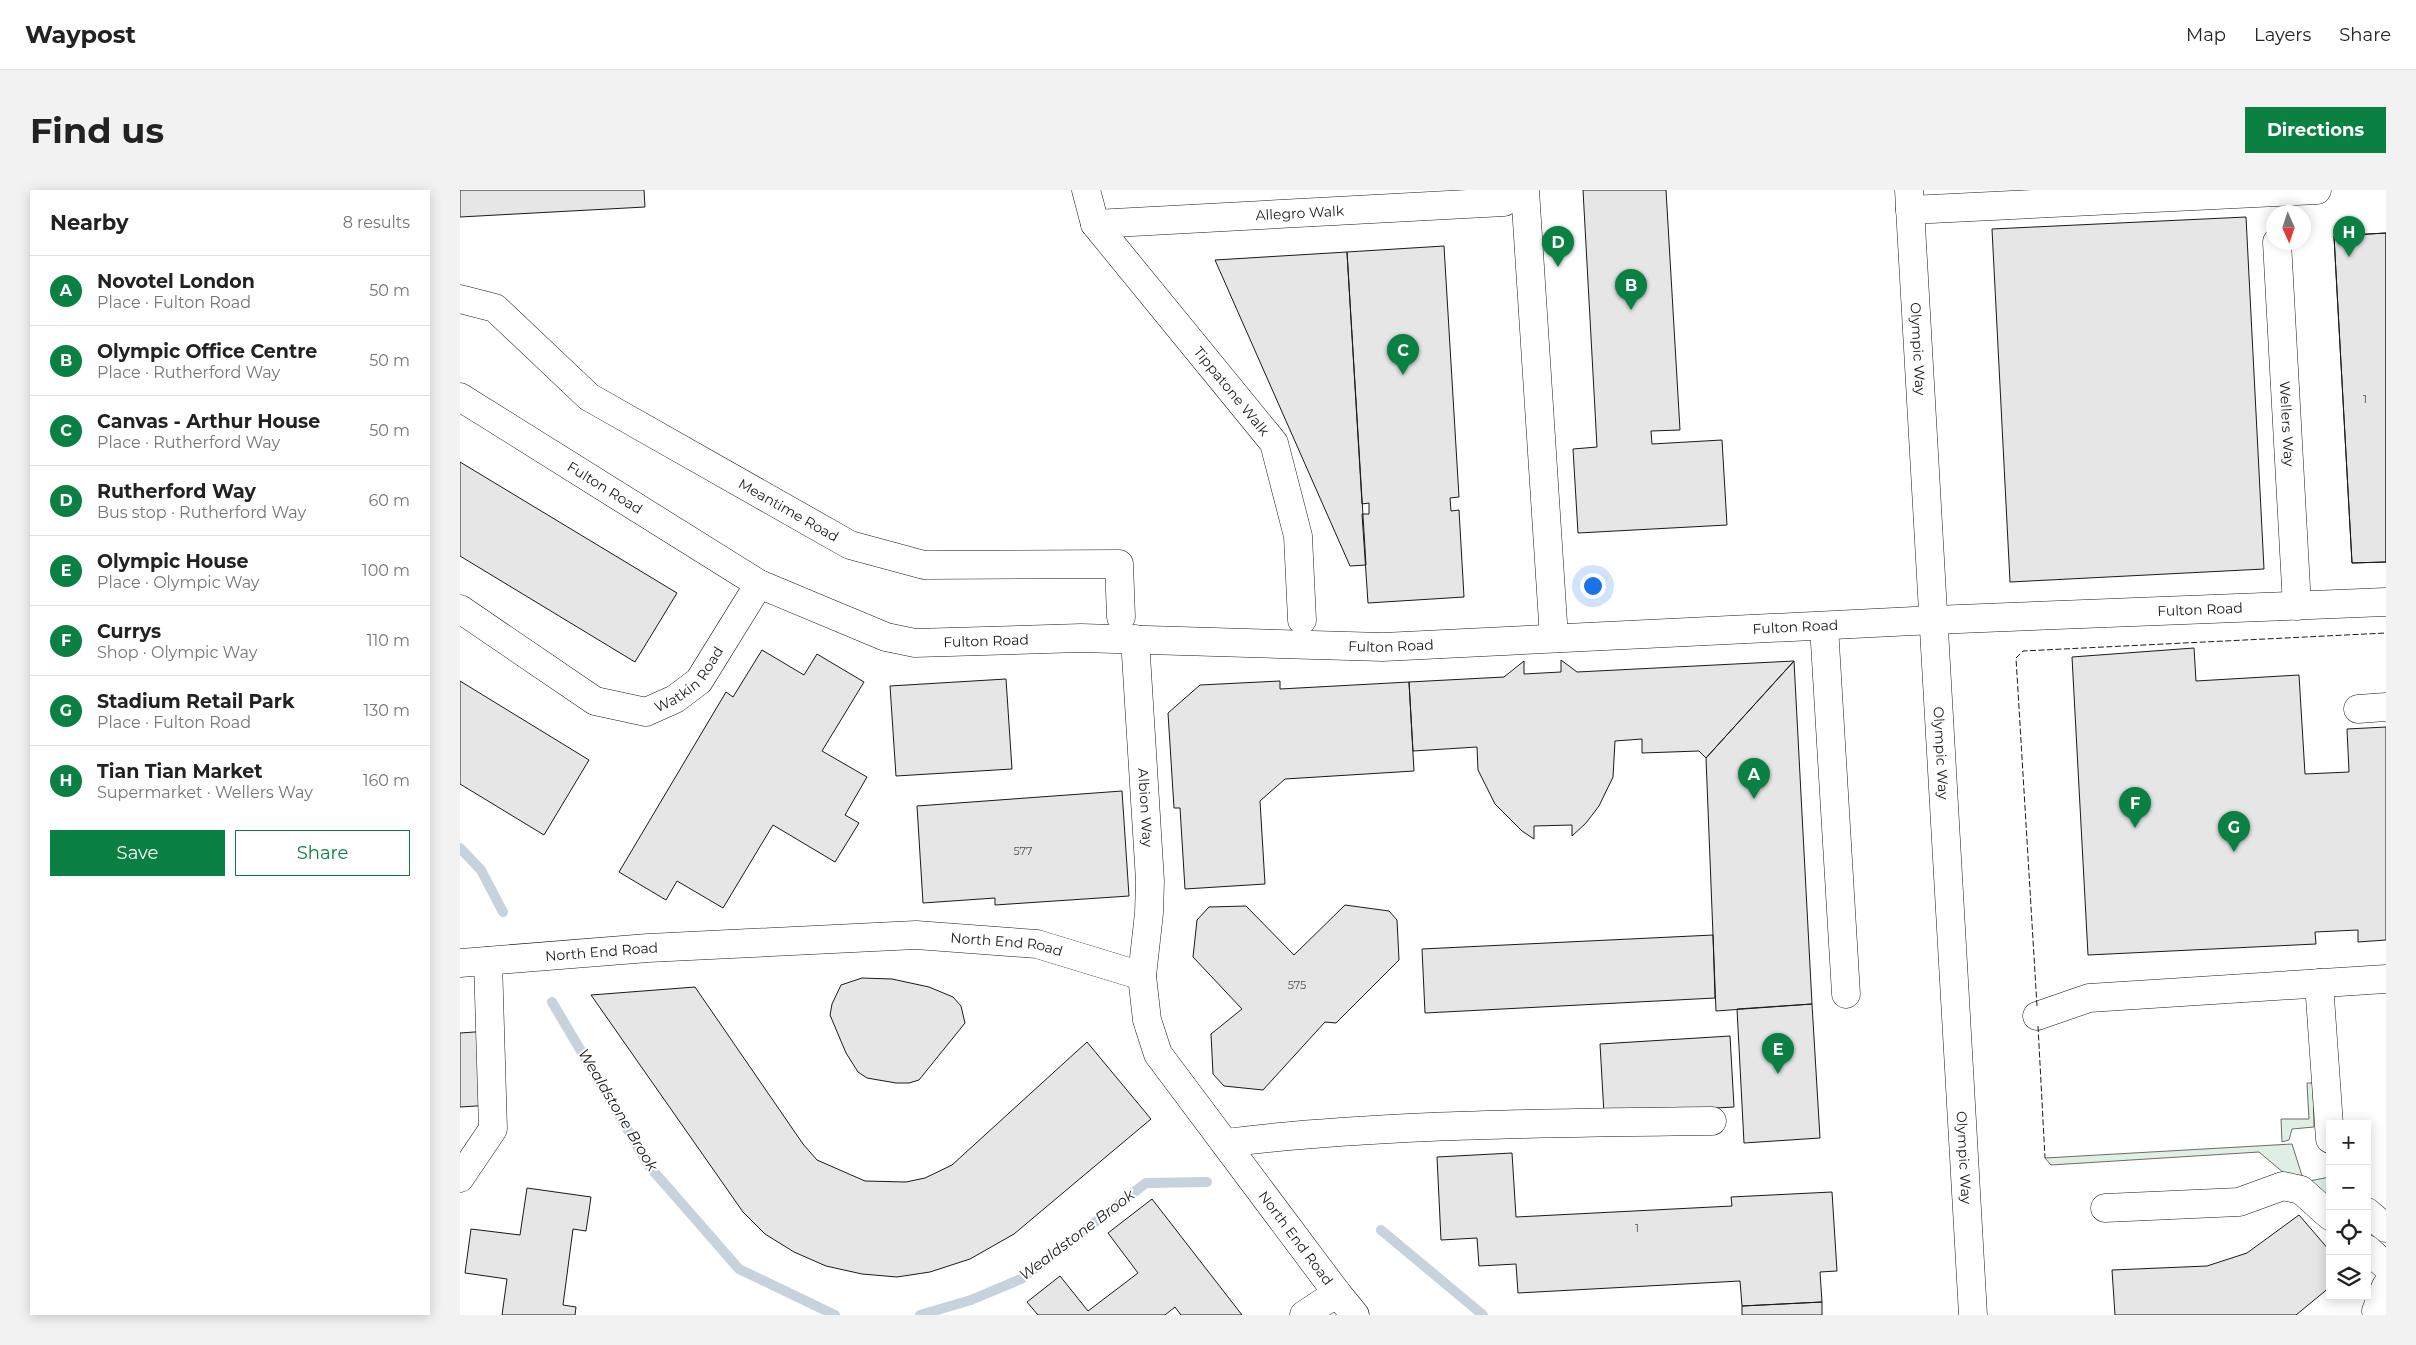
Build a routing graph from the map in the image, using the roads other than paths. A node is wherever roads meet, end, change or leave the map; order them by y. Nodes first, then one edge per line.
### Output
1 (1086, 190) edge
2 (2317, 190) edge
3 (1515, 196) edge
4 (2275, 198) edge
5 (1910, 200) edge
6 (1095, 224) junction
7 (2277, 250) edge
8 (460, 299) edge
9 (460, 397) edge
10 (759, 584) junction
11 (2386, 602) edge
12 (2297, 606) junction
13 (460, 609) edge
14 (1302, 620) dead end
15 (1934, 620) junction
16 (1824, 626) junction
17 (1128, 628) junction
18 (1554, 638) junction
19 (2386, 707) edge
20 (2358, 709) dead end
21 (488, 961) junction
22 (460, 963) edge
23 (1142, 976) junction
24 (2386, 979) edge
25 (2319, 984) junction
26 (1846, 994) dead end
27 (2037, 1016) dead end
28 (2329, 1120) edge
29 (1712, 1121) dead end
30 (1226, 1144) junction
31 (460, 1178) edge
32 (2105, 1208) dead end
33 (2326, 1212) edge
34 (2371, 1215) edge
35 (2386, 1228) edge
36 (2371, 1253) edge
37 (2386, 1266) edge
38 (2386, 1286) edge
39 (1337, 1293) junction
40 (2376, 1313) edge
41 (1304, 1315) edge
42 (1356, 1315) edge
43 (1973, 1315) edge

1 - 6 street
2 - 4 street
3 - 6 street, Allegro Walk
3 - 18 street
4 - 5 street
5 - 15 street, Olympic Way
6 - 14 street, Tippatone Walk
7 - 12 street, Wellers Way
8 - 17 street, Meantime Road
9 - 10 street, Fulton Road
10 - 13 street, Watkin Road
10 - 17 street, Fulton Road
11 - 12 street, Fulton Road
12 - 15 street, Fulton Road
15 - 16 street, Fulton Road
15 - 43 street, Olympic Way
16 - 18 street, Fulton Road
16 - 26 street
17 - 18 street, Fulton Road
17 - 23 street, Albion Way
19 - 20 street
21 - 22 street, North End Road
21 - 23 street, North End Road
21 - 31 street
23 - 30 street, North End Road
24 - 25 street
25 - 27 street
25 - 28 street
29 - 30 street
30 - 39 street, North End Road
32 - 33 street
34 - 35 street
36 - 37 street
38 - 40 street
39 - 41 street
39 - 42 street, North End Road

